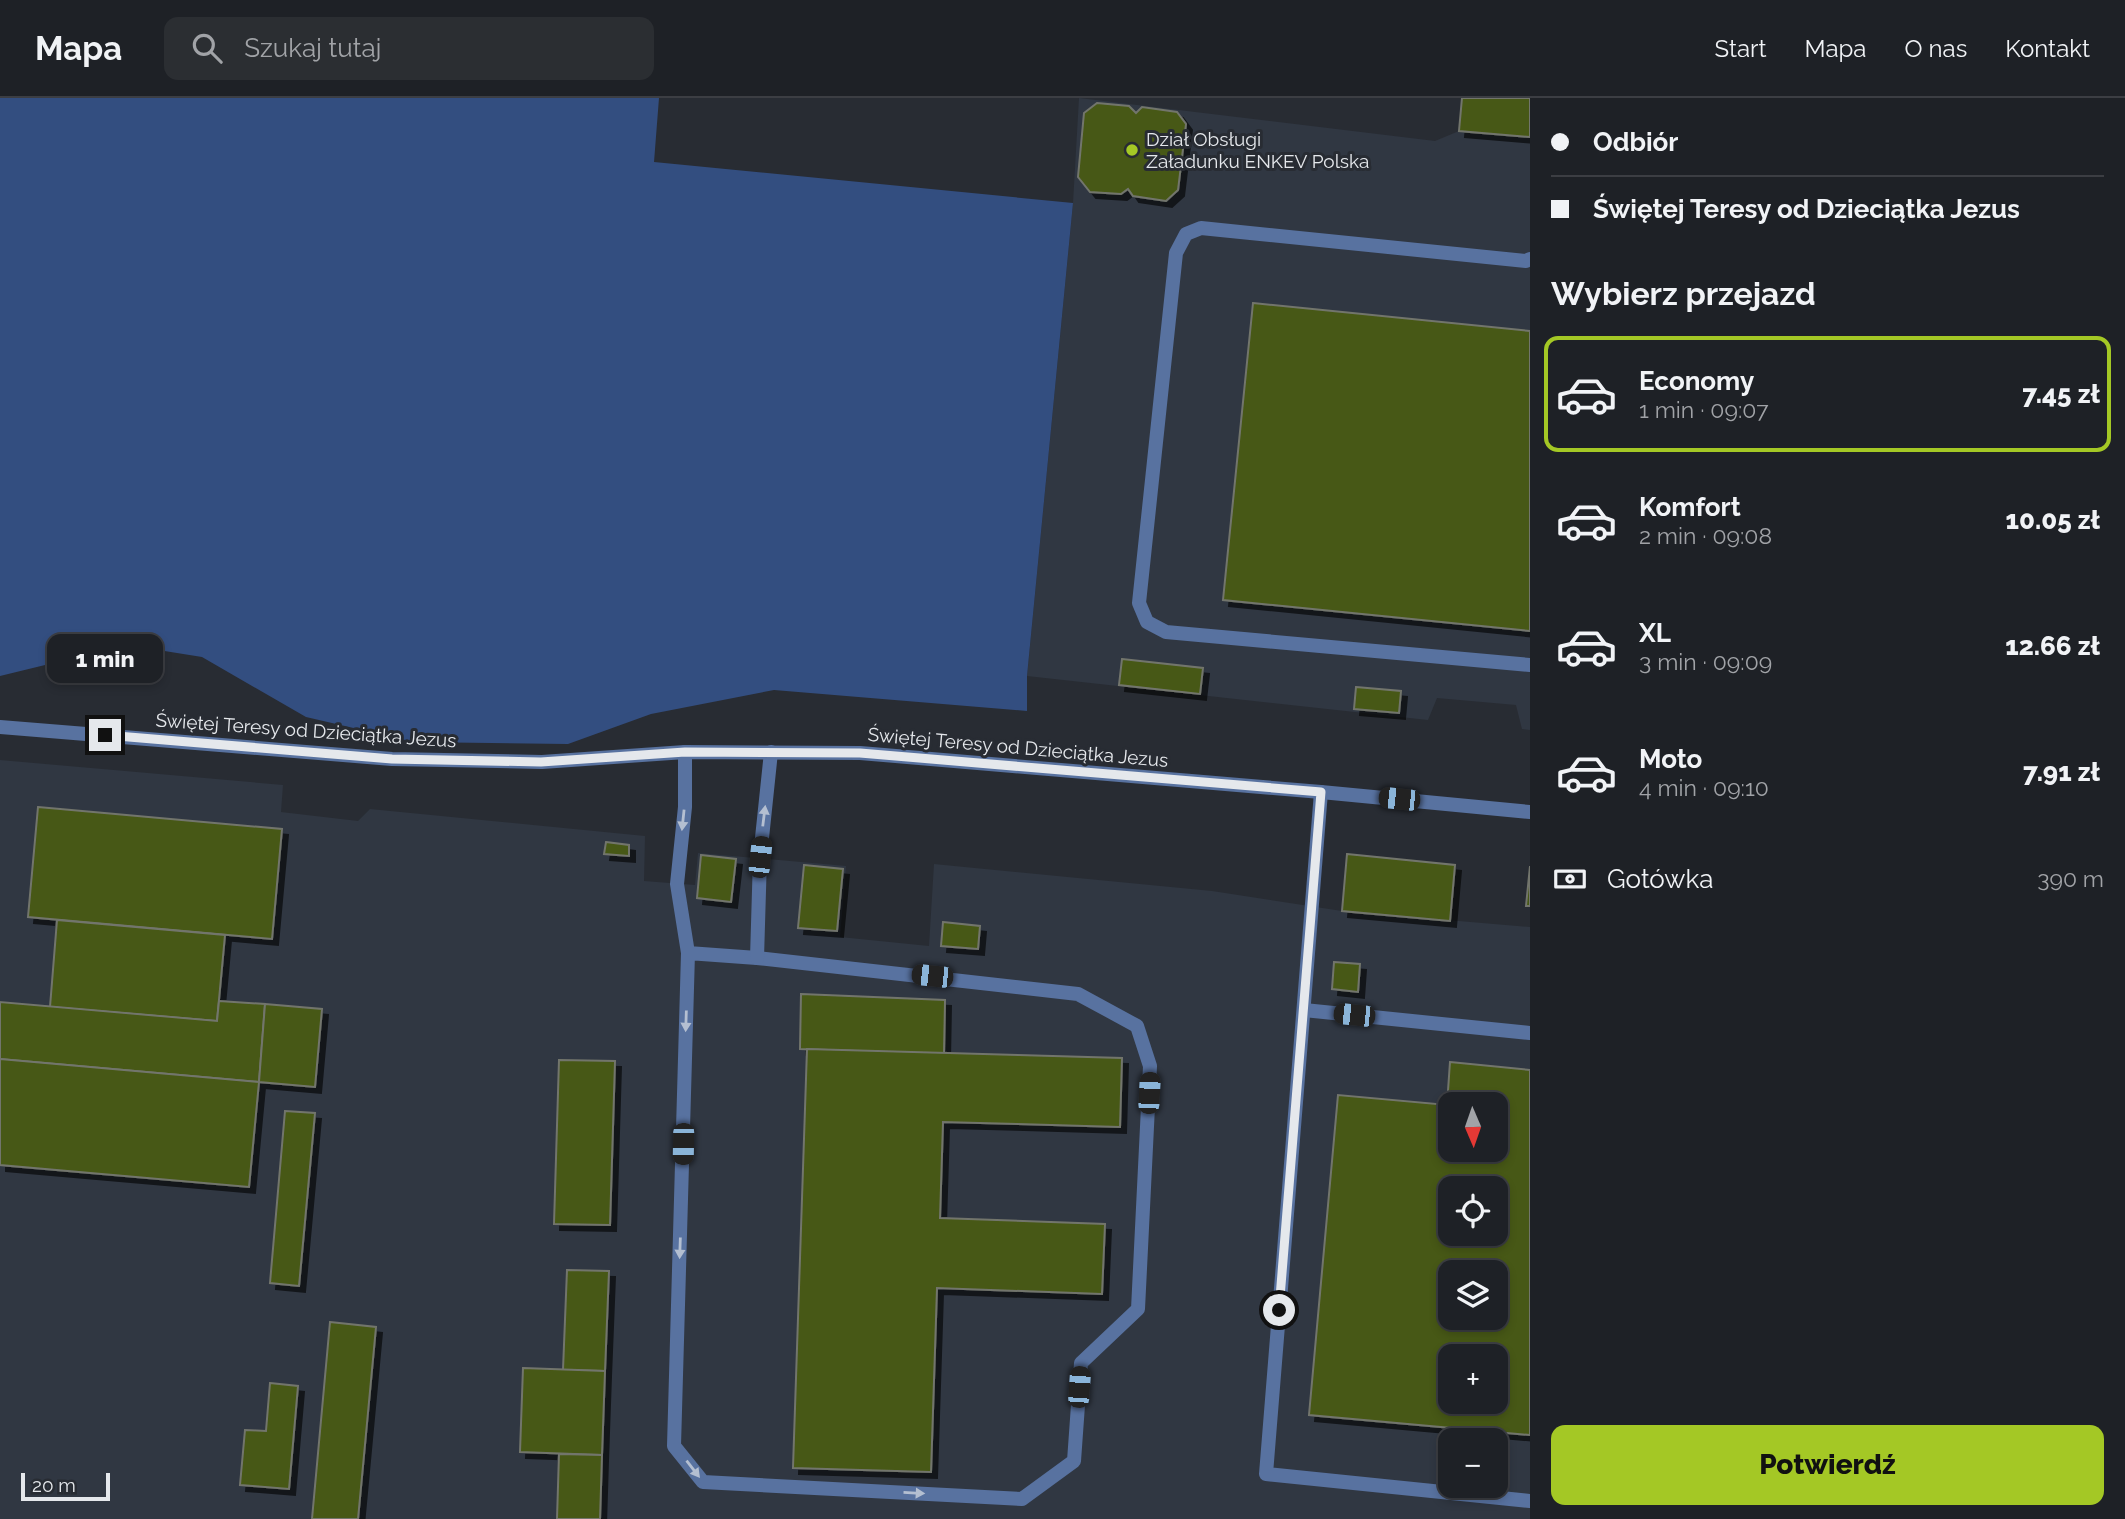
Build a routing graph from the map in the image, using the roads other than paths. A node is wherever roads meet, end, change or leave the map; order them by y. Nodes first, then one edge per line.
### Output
1 (1530, 259) edge
2 (1530, 665) edge
3 (0, 727) edge
4 (685, 752) junction
5 (771, 752) junction
6 (1321, 792) junction
7 (1530, 812) edge
8 (688, 953) junction
9 (757, 958) junction
10 (1304, 1010) junction
11 (1530, 1033) edge
12 (1530, 1501) edge

1 - 2 street
3 - 4 street, Świętej Teresy od Dzieciątka Jezus
4 - 5 street, Świętej Teresy od Dzieciątka Jezus
4 -> 8 street
5 - 6 street, Świętej Teresy od Dzieciątka Jezus
9 -> 5 street
6 - 7 street, Świętej Teresy od Dzieciątka Jezus
6 - 10 street
8 - 9 street
8 -> 9 street
10 - 11 street
10 - 12 street

